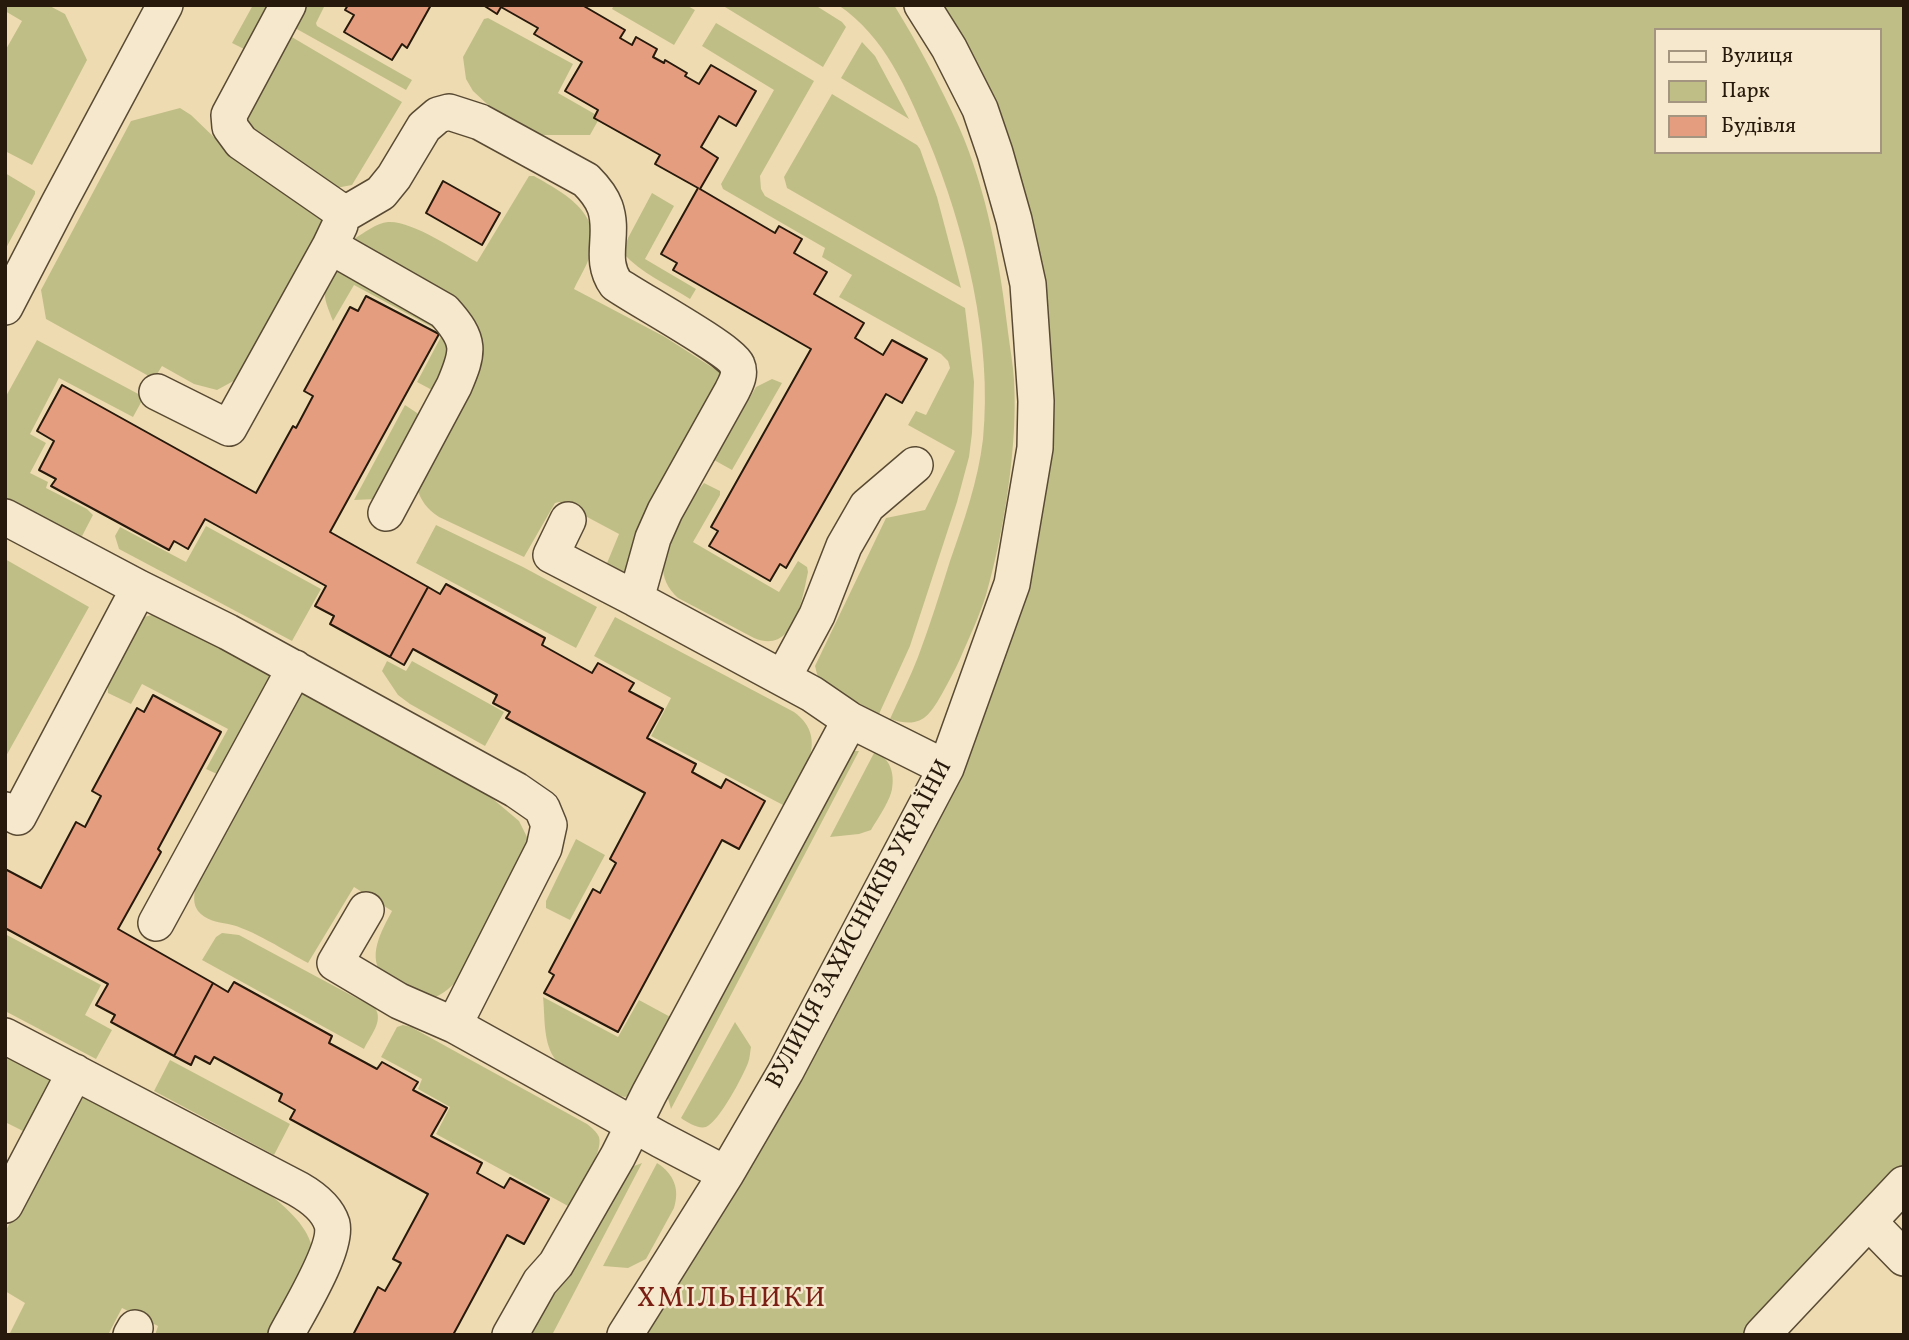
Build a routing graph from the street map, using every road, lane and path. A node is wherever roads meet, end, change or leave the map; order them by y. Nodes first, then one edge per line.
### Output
1 (165, 5) edge
2 (288, 5) edge
3 (922, 5) edge
4 (345, 214) junction
5 (330, 246) junction
6 (5, 307) edge
7 (157, 392) dead end
8 (915, 465) dead end
9 (386, 513) dead end
10 (5, 517) edge
11 (568, 520) dead end
12 (139, 588) junction
13 (636, 599) junction
14 (295, 668) junction
15 (783, 678) junction
16 (850, 720) junction
17 (946, 768) junction
18 (5, 810) edge
19 (366, 910) dead end
20 (156, 923) dead end
21 (454, 1025) junction
22 (5, 1036) edge
23 (75, 1072) junction
24 (634, 1125) junction
25 (726, 1174) junction
26 (1904, 1184) edge
27 (5, 1205) edge
28 (1869, 1222) junction
29 (1904, 1258) edge
30 (286, 1335) edge
31 (510, 1335) edge
32 (625, 1335) edge
33 (1762, 1335) edge

1 - 6 street
2 - 4 street
3 - 17 street, ВУЛИЦЯ ЗАХИСНИКІВ УКРАЇНИ
4 - 5 street
4 - 13 street
5 - 7 street
5 - 9 street
8 - 15 street
10 - 12 street
11 - 13 street
12 - 14 street
12 - 18 street
13 - 15 street
14 - 20 street
14 - 21 street
15 - 16 street
16 - 17 street
16 - 24 street
17 - 25 street, ВУЛИЦЯ ЗАХИСНИКІВ УКРАЇНИ
19 - 21 street
21 - 24 street
22 - 23 street
23 - 27 street
23 - 30 street
24 - 25 street
24 - 31 street
25 - 32 street, ВУЛИЦЯ ЗАХИСНИКІВ УКРАЇНИ
26 - 28 street
28 - 29 street
28 - 33 street

